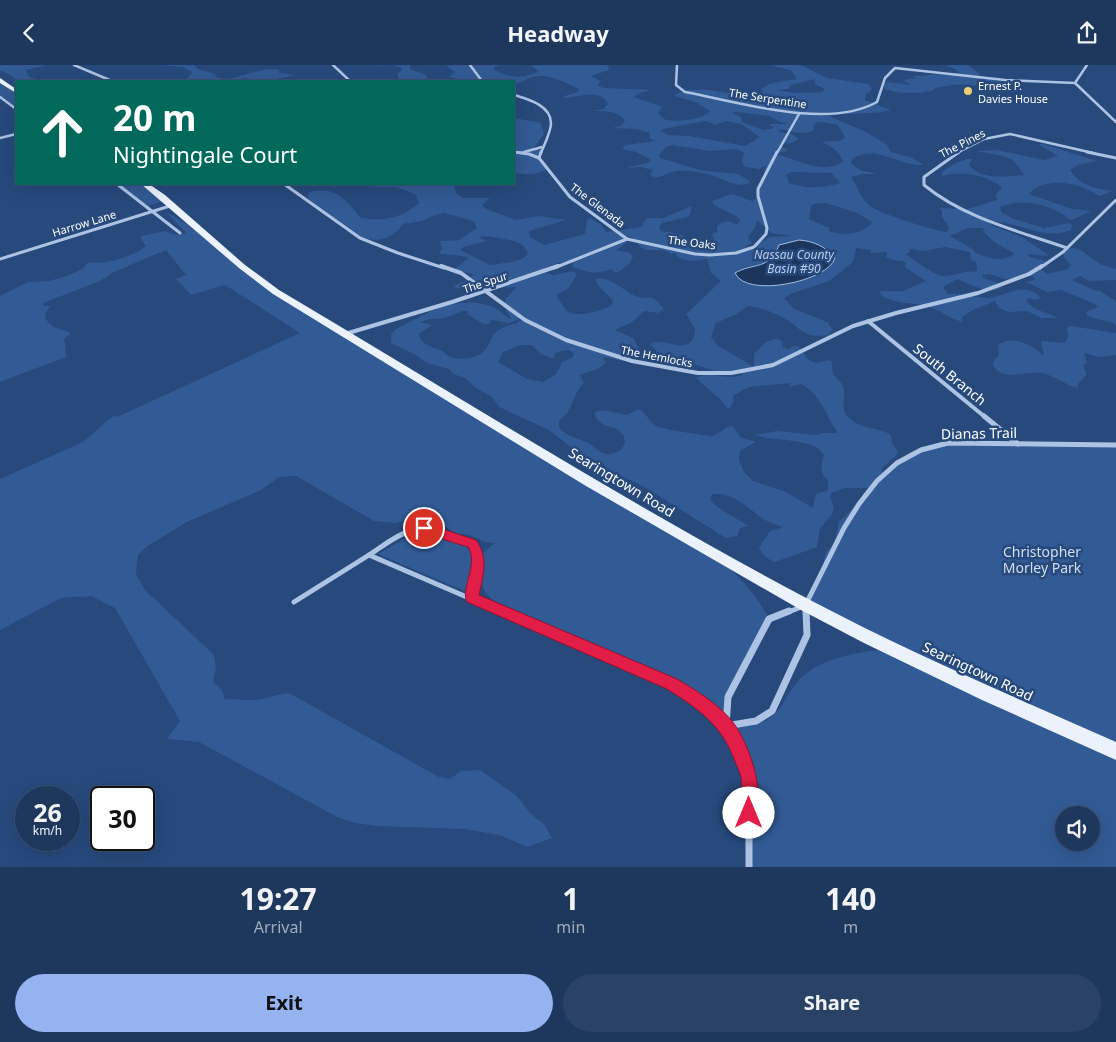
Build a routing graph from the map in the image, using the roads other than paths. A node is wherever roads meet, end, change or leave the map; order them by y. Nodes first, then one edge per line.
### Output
1 (74, 65) edge
2 (333, 65) edge
3 (470, 65) edge
4 (676, 65) edge
5 (890, 65) edge
6 (1087, 65) edge
7 (895, 68) junction
8 (0, 80) edge
9 (110, 80) edge
10 (349, 80) edge
11 (481, 80) edge
12 (1075, 83) junction
13 (15, 90) edge
14 (515, 95) edge
15 (0, 97) edge
16 (15, 108) edge
17 (799, 115) junction
18 (1116, 122) edge
19 (15, 134) edge
20 (0, 138) edge
21 (542, 147) junction
22 (515, 152) edge
23 (521, 153) junction
24 (1116, 158) edge
25 (539, 159) junction
26 (118, 185) edge
27 (146, 185) edge
28 (285, 185) edge
29 (1116, 199) edge
30 (173, 205) junction
31 (153, 211) junction
32 (180, 233) dead end
33 (627, 239) junction
34 (1067, 248) junction
35 (0, 259) edge
36 (485, 291) junction
37 (868, 321) junction
38 (344, 334) junction
39 (1018, 444) junction
40 (1116, 445) edge
41 (369, 555) junction
42 (472, 598) junction
43 (294, 602) dead end
44 (806, 605) junction
45 (726, 726) junction
46 (1116, 751) edge
47 (749, 867) edge

1 - 9 street
2 - 10 street
3 - 11 street
4 - 17 street, The Serpentine
5 - 7 street
6 - 12 street
7 - 12 street
7 - 17 street, The Serpentine
8 - 13 main road
12 - 18 street
14 - 21 street
15 - 16 street
17 - 33 street, The Oaks
19 - 20 street
21 - 23 street
21 - 25 street
22 - 23 street
23 - 25 street
24 - 34 street, The Pines
25 - 33 street, The Glenada
26 - 31 street
27 - 30 main road, Searingtown Road
28 - 36 street, The Hemlocks
29 - 34 street, The Hemlocks
30 - 31 street, Harrow Lane
30 - 38 main road, Searingtown Road
31 - 32 street
31 - 35 street, Harrow Lane
33 - 36 street, The Spur
34 - 37 street, The Hemlocks
36 - 37 street, The Hemlocks
36 - 38 street, The Spur
37 - 39 street, South Branch
38 - 44 main road, Searingtown Road
39 - 40 street, Dianas Trail
39 - 44 street, Dianas Trail
41 - 42 street
41 - 42 street
41 - 43 street
42 - 45 street
44 - 45 street
44 - 45 street
44 - 46 main road, Searingtown Road
45 - 47 street

